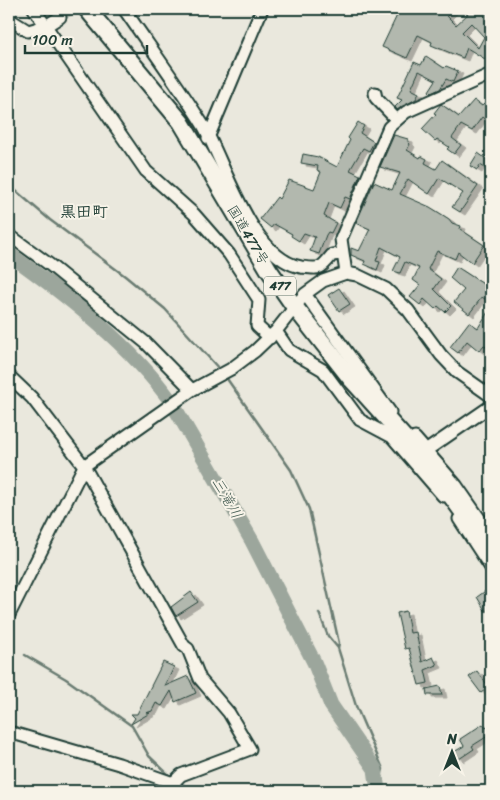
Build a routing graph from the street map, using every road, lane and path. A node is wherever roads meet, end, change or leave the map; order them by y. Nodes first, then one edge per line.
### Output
1 (34, 9) edge
2 (88, 9) edge
3 (124, 9) edge
4 (262, 9) edge
5 (60, 17) tunnel mouth
6 (9, 19) edge
7 (46, 26) junction
8 (491, 74) edge
9 (376, 94) dead end
10 (396, 119) junction
11 (208, 138) junction
12 (9, 236) edge
13 (342, 254) junction
14 (346, 274) junction
15 (299, 300) junction
16 (273, 335) junction
17 (9, 376) edge
18 (191, 391) junction
19 (491, 396) edge
20 (491, 406) edge
21 (426, 450) junction
22 (84, 466) junction
23 (491, 535) edge
24 (491, 551) edge
25 (491, 568) edge
26 (9, 615) edge
27 (9, 732) edge
28 (175, 785) edge

1 - 7 street
2 - 15 highway, 国道477号 / 477
3 - 11 street
4 - 11 street
5 - 7 street
6 - 7 street
7 - 16 street
8 - 10 street
9 - 10 street
10 - 13 street
11 - 13 street
12 - 18 street
13 - 14 street
14 - 15 street
14 - 19 street
15 - 16 street
15 - 21 street
15 - 24 highway, 国道477号 / 477
16 - 18 street
16 - 25 street
17 - 22 street
18 - 22 street
20 - 21 street
21 - 23 street
22 - 26 street
22 - 28 street
27 - 28 street

